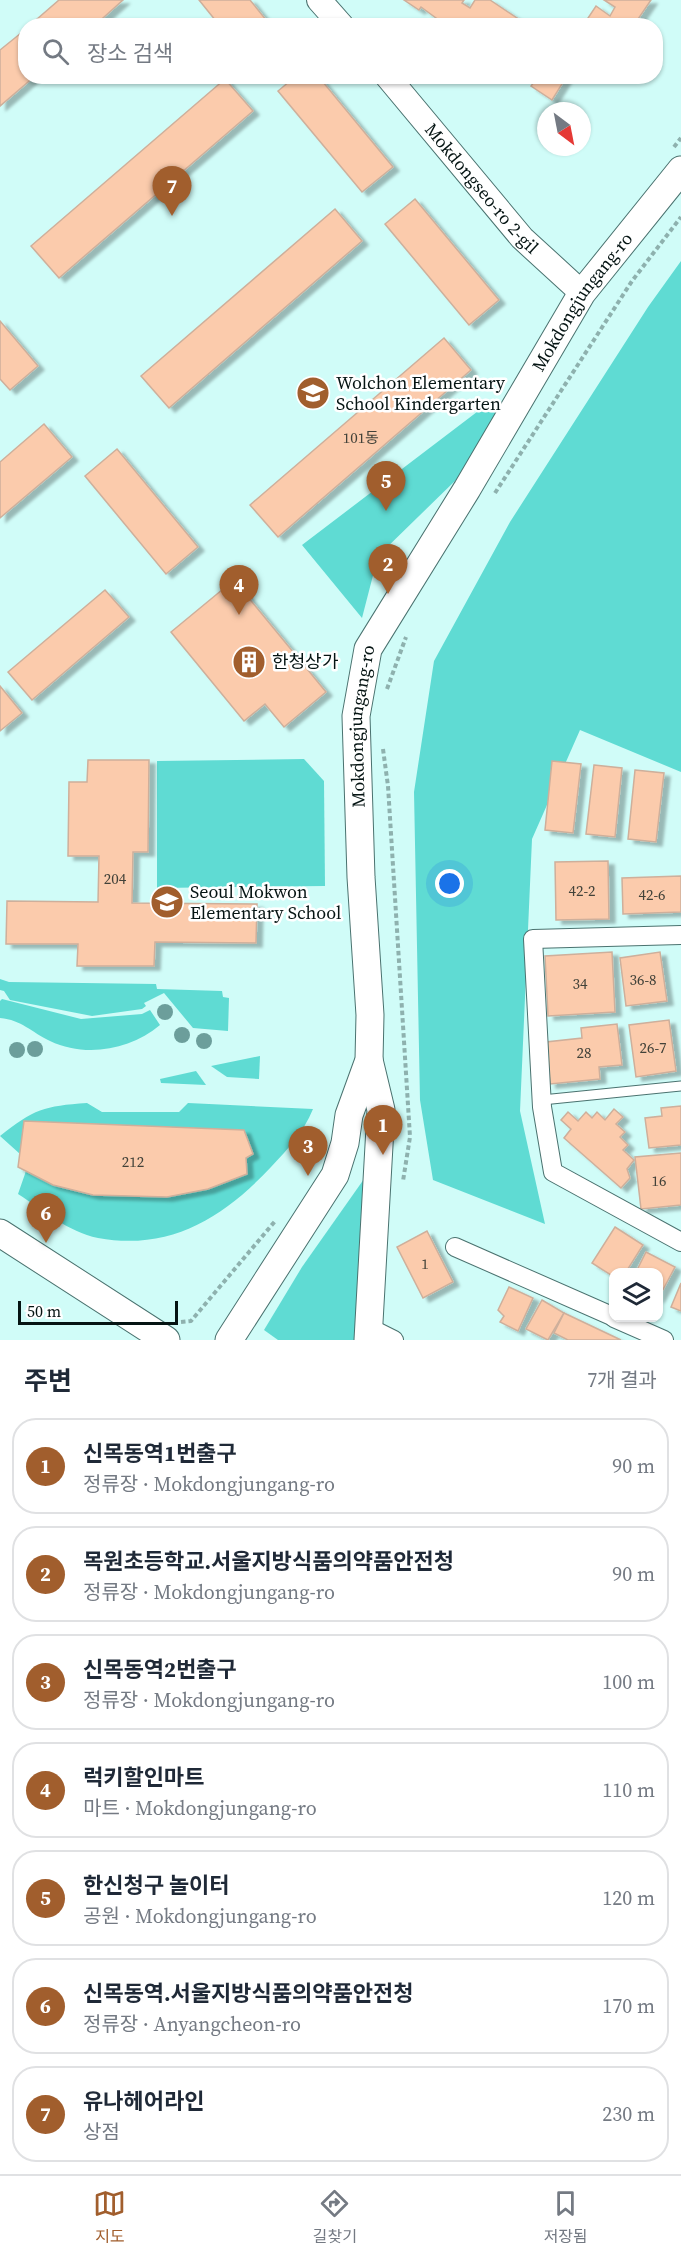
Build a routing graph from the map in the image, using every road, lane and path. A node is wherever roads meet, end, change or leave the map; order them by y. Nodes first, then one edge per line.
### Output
1 (319, 0) edge
2 (335, 18) edge
3 (394, 84) edge
4 (681, 138) edge
5 (674, 164) edge
6 (681, 217) edge
7 (582, 293) junction
8 (489, 503) dead end
9 (406, 635) dead end
10 (386, 691) dead end
11 (382, 744) dead end
12 (681, 935) edge
13 (369, 1060) junction
14 (681, 1086) edge
15 (542, 1100) junction
16 (402, 1184) dead end
17 (283, 1211) dead end
18 (0, 1233) edge
19 (681, 1242) edge
20 (455, 1247) dead end
21 (609, 1315) edge
22 (625, 1322) edge
23 (169, 1327) edge
24 (368, 1334) edge
25 (228, 1340) edge
26 (394, 1340) edge
27 (664, 1340) edge

1 - 2 street
3 - 7 street, Mokdongseo-ro 2-gil
4 - 5 path
5 - 7 main road, Mokdongjungang-ro
6 - 8 path
7 - 13 main road, Mokdongjungang-ro
9 - 10 path
11 - 16 path
12 - 15 street
13 - 24 main road
13 - 25 main road, Mokdongjungang-ro
14 - 15 lane
15 - 19 street
17 - 23 path
18 - 23 main road
20 - 21 street
22 - 27 street
24 - 26 street

